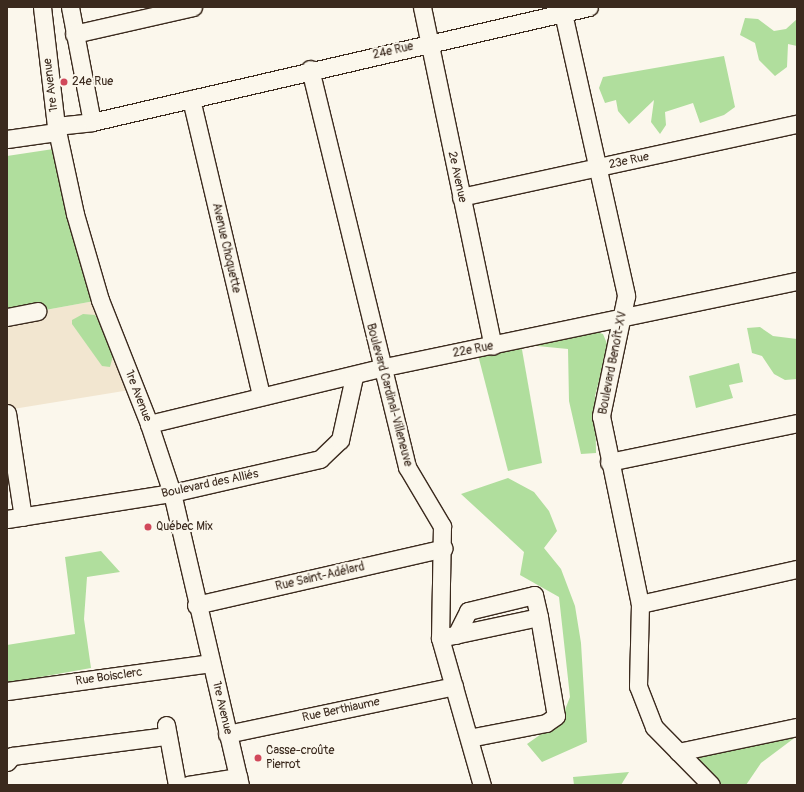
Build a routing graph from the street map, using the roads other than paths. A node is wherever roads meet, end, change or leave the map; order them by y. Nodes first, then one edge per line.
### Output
1 (42, 7) edge
2 (70, 7) edge
3 (193, 7) edge
4 (422, 7) edge
5 (589, 7) edge
6 (563, 13) junction
7 (74, 34) junction
8 (430, 42) junction
9 (310, 69) junction
10 (191, 99) junction
11 (92, 122) junction
12 (797, 124) edge
13 (56, 129) junction
14 (7, 139) edge
15 (597, 168) junction
16 (461, 197) junction
17 (797, 281) edge
18 (37, 311) dead end
19 (7, 317) edge
20 (621, 318) junction
21 (494, 346) junction
22 (380, 368) junction
23 (354, 376) junction
24 (261, 396) junction
25 (7, 412) edge
26 (797, 423) edge
27 (150, 424) junction
28 (609, 462) junction
29 (172, 493) junction
30 (15, 518) edge
31 (444, 548) junction
32 (797, 569) edge
33 (640, 604) junction
34 (196, 605) junction
35 (539, 617) junction
36 (448, 636) junction
37 (211, 663) junction
38 (454, 686) junction
39 (7, 691) edge
40 (797, 727) edge
41 (227, 734) junction
42 (469, 738) junction
43 (678, 752) junction
44 (7, 762) edge
45 (239, 781) edge
46 (177, 785) edge
47 (188, 785) edge
48 (482, 785) edge
49 (711, 785) edge

1 - 13 street, 1re Avenue
2 - 7 street
3 - 7 street
4 - 8 street, 2e Avenue
5 - 6 street, 24e Rue
6 - 8 street, 24e Rue
6 - 15 street, Boulevard Benoît-XV
7 - 11 street
8 - 9 street, 24e Rue
8 - 16 street, 2e Avenue
9 - 10 street, 24e Rue
9 - 22 street, Boulevard Cardinal-Villeneuve
10 - 11 street, 24e Rue
10 - 24 street, Avenue Choquette
11 - 13 street, 24e Rue
12 - 15 street, 23e Rue
13 - 14 street, 24e Rue
13 - 27 street, 1re Avenue
15 - 16 street, 23e Rue
15 - 20 street, Boulevard Benoît-XV
16 - 21 street, 2e Avenue
17 - 20 street, 22e Rue
18 - 19 street
20 - 21 street, 22e Rue
20 - 28 street, Boulevard Benoît-XV
21 - 22 street, 22e Rue
22 - 23 street, 22e Rue
22 - 31 street, Boulevard Cardinal-Villeneuve
23 - 24 street, 22e Rue
23 - 29 street, Boulevard des Alliés
24 - 27 street, 22e Rue
25 - 30 street
26 - 28 street
27 - 29 street, 1re Avenue
28 - 33 street, Boulevard Benoît-XV
29 - 30 street, Boulevard des Alliés
29 - 34 street, 1re Avenue
31 - 34 street, Rue Saint-Adélard
31 - 36 street, Boulevard Cardinal-Villeneuve
32 - 33 street
33 - 43 street, Boulevard Benoît-XV
34 - 37 street, 1re Avenue
35 - 36 street
35 - 36 street
35 - 42 street
36 - 38 street, Boulevard Cardinal-Villeneuve
37 - 39 street, Rue Boisclerc
37 - 41 street, 1re Avenue
38 - 41 street, Rue Berthiaume
38 - 42 street, Boulevard Cardinal-Villeneuve
40 - 43 street
41 - 45 street, 1re Avenue
42 - 48 street, Boulevard Cardinal-Villeneuve
43 - 49 street, Boulevard Benoît-XV
44 - 46 street
45 - 47 street

